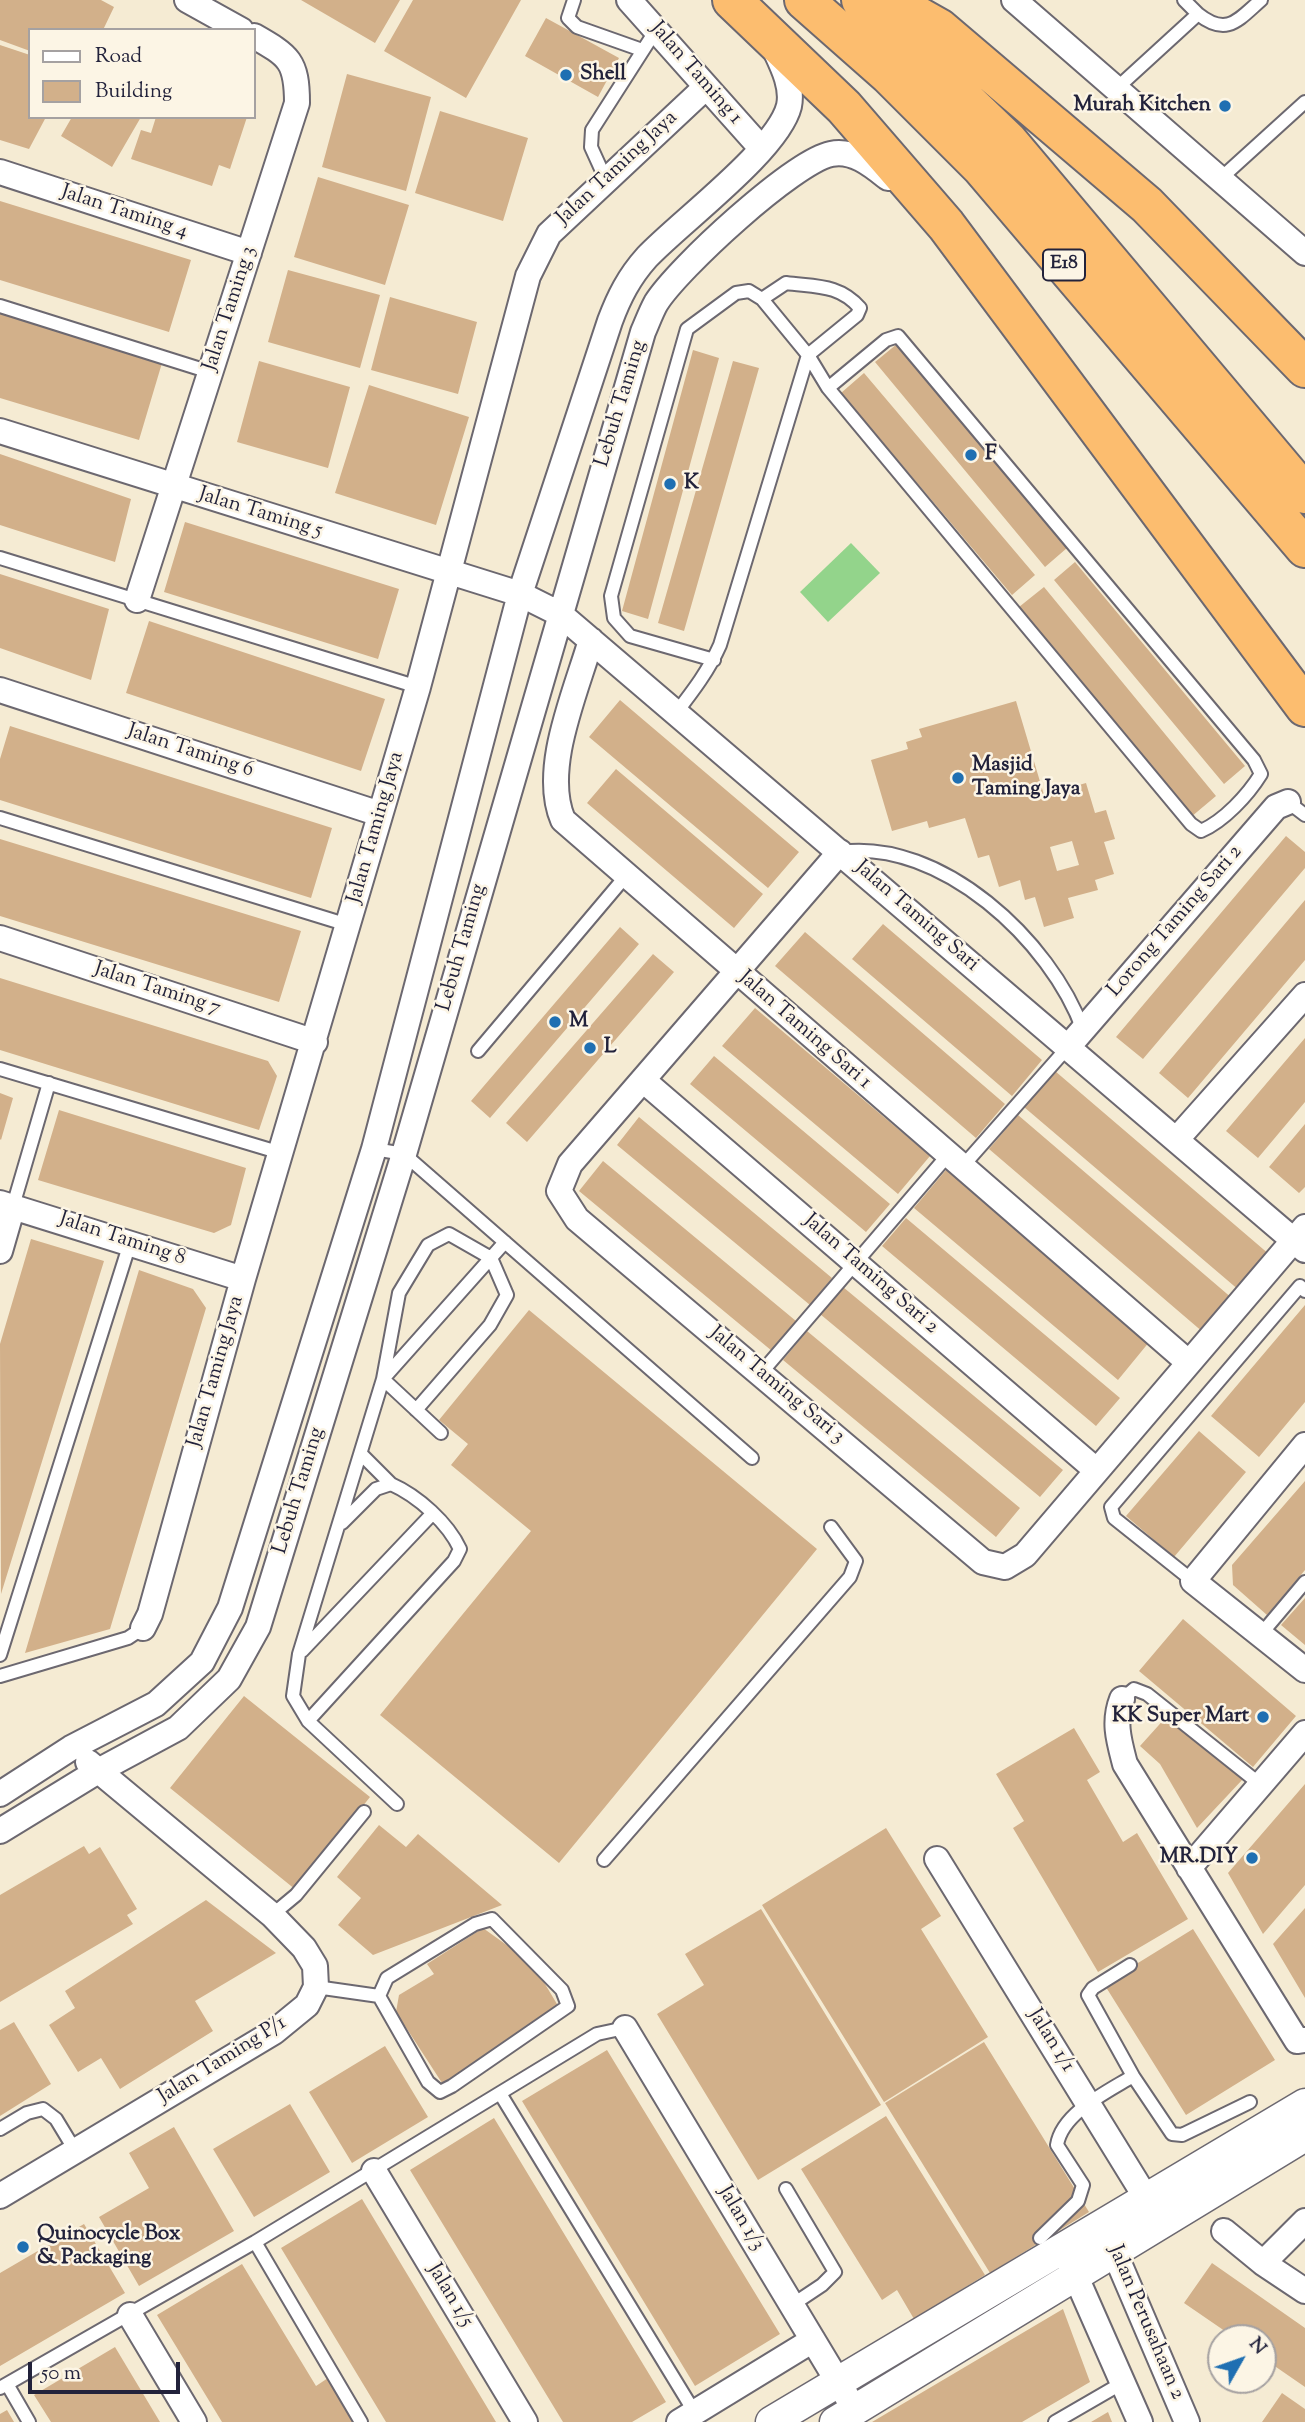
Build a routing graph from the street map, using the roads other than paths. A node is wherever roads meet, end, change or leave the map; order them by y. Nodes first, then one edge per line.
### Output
1 (187, 0) edge
2 (574, 0) edge
3 (629, 0) edge
4 (732, 0) edge
5 (804, 0) edge
6 (861, 0) edge
7 (889, 0) edge
8 (1014, 0) edge
9 (1184, 0) edge
10 (1261, 0) edge
11 (1198, 14) junction
12 (763, 27) junction
13 (238, 28) edge
14 (656, 30) junction
15 (256, 37) edge
16 (642, 50) junction
17 (706, 87) junction
18 (1116, 89) junction
19 (1305, 102) edge
20 (761, 148) junction
21 (0, 172) edge
22 (606, 180) junction
23 (1219, 180) junction
24 (946, 225) junction
25 (1303, 248) edge
26 (249, 253) junction
27 (762, 299) junction
28 (0, 306) edge
29 (808, 355) junction
30 (1305, 368) edge
31 (210, 372) junction
32 (828, 388) junction
33 (0, 431) edge
34 (174, 487) junction
35 (1305, 494) edge
36 (1305, 548) edge
37 (0, 558) edge
38 (448, 573) junction
39 (520, 594) junction
40 (138, 600) junction
41 (560, 614) junction
42 (591, 640) junction
43 (1268, 655) junction
44 (714, 660) junction
45 (418, 687) junction
46 (1305, 688) edge
47 (0, 690) edge
48 (1305, 707) edge
49 (676, 713) junction
50 (1297, 809) edge
51 (380, 814) junction
52 (0, 818) edge
53 (840, 852) junction
54 (625, 877) junction
55 (348, 925) junction
56 (0, 938) edge
57 (736, 973) junction
58 (1305, 995) edge
59 (1075, 1038) junction
60 (315, 1042) junction
61 (478, 1051) dead end
62 (0, 1069) edge
63 (644, 1081) junction
64 (49, 1083) junction
65 (1176, 1140) junction
66 (374, 1149) junction
67 (281, 1153) junction
68 (404, 1154) junction
69 (955, 1161) junction
70 (7, 1204) edge
71 (1301, 1239) edge
72 (505, 1242) junction
73 (130, 1243) junction
74 (0, 1251) edge
75 (491, 1258) junction
76 (855, 1262) junction
77 (243, 1279) junction
78 (1305, 1291) edge
79 (1188, 1362) junction
80 (761, 1373) junction
81 (383, 1379) junction
82 (416, 1410) junction
83 (441, 1433) dead end
84 (1305, 1445) edge
85 (361, 1454) junction
86 (752, 1458) dead end
87 (1096, 1470) junction
88 (391, 1484) junction
89 (432, 1514) junction
90 (340, 1526) junction
91 (831, 1527) dead end
92 (1193, 1581) junction
93 (1305, 1583) edge
94 (143, 1628) joint
95 (1262, 1633) junction
96 (299, 1654) junction
97 (0, 1655) edge
98 (1305, 1670) edge
99 (0, 1676) edge
100 (1122, 1699) joint
101 (308, 1721) junction
102 (1305, 1733) edge
103 (71, 1748) junction
104 (99, 1771) junction
105 (1261, 1785) junction
106 (0, 1794) edge
107 (397, 1804) dead end
108 (365, 1812) dead end
109 (0, 1830) edge
110 (937, 1859) dead end
111 (604, 1860) dead end
112 (1189, 1868) junction
113 (272, 1915) junction
114 (1130, 1965) dead end
115 (316, 1987) junction
116 (379, 1996) junction
117 (625, 2028) joint
118 (1305, 2040) edge
119 (1133, 2076) junction
120 (500, 2095) junction
121 (1251, 2102) dead end
122 (1305, 2104) edge
123 (1089, 2105) junction
124 (0, 2129) edge
125 (1305, 2136) edge
126 (76, 2152) junction
127 (374, 2171) junction
128 (786, 2189) dead end
129 (0, 2196) edge
130 (1155, 2211) junction
131 (1305, 2221) edge
132 (1102, 2225) junction
133 (1224, 2231) dead end
134 (255, 2242) junction
135 (1051, 2243) junction
136 (1116, 2251) junction
137 (1263, 2263) junction
138 (1077, 2276) junction
139 (1305, 2291) edge
140 (792, 2305) junction
141 (130, 2315) junction
142 (813, 2340) junction
143 (838, 2382) junction
144 (1124, 2382) junction
145 (3, 2386) edge
146 (845, 2416) edge
147 (687, 2417) edge
148 (29, 2422) edge
149 (194, 2422) edge
150 (361, 2422) edge
151 (525, 2422) edge
152 (771, 2422) edge
153 (1055, 2422) edge
154 (1140, 2422) edge
155 (1187, 2422) edge

1 - 13 street
2 - 16 lane
3 - 14 street, Jalan Taming 1
4 - 12 highway
5 - 36 highway, E18
6 - 35 highway, E18
7 - 30 highway
8 - 18 street
9 - 11 lane
10 - 11 lane
11 - 18 lane
12 - 20 street, Lebuh Taming
12 - 24 highway
14 - 16 lane
14 - 17 street, Jalan Taming 1
15 - 26 street, Jalan Taming 3
16 - 22 lane
17 - 20 street, Jalan Taming 1
17 - 22 street, Jalan Taming Jaya
18 - 23 street
19 - 23 lane
20 - 39 street, Lebuh Taming
21 - 26 street, Jalan Taming 4
22 - 38 street, Jalan Taming Jaya
23 - 25 street
24 - 41 street, Lebuh Taming
24 - 43 highway
26 - 31 street, Jalan Taming 3
27 - 29 lane
27 - 29 lane
27 - 44 lane
28 - 31 lane
29 - 32 lane
29 - 44 lane
31 - 34 street, Jalan Taming 3
32 - 32 lane
33 - 34 street, Jalan Taming 5
34 - 38 street, Jalan Taming 5
34 - 40 street, Jalan Taming 3
37 - 40 lane
38 - 39 street, Jalan Taming 5
38 - 45 street, Jalan Taming Jaya
39 - 41 street, Jalan Taming Sari
39 - 66 street, Lebuh Taming
40 - 45 lane
41 - 42 street, Jalan Taming Sari
41 - 68 street, Lebuh Taming
42 - 49 street, Jalan Taming Sari
42 - 54 street, Jalan Taming Sari 1
43 - 46 highway
43 - 48 highway
44 - 49 lane
45 - 51 street, Jalan Taming Jaya
47 - 51 street, Jalan Taming 6
49 - 53 street, Jalan Taming Sari
50 - 59 street, Lorong Taming Sari 2
51 - 55 street, Jalan Taming Jaya
52 - 55 lane
53 - 57 street
53 - 59 street, Jalan Taming Sari
53 - 59 lane
54 - 57 street, Jalan Taming Sari 1
54 - 61 lane
55 - 60 street, Jalan Taming Jaya
56 - 60 street, Jalan Taming 7
57 - 63 street
57 - 69 street, Jalan Taming Sari 1
58 - 65 street
59 - 65 street, Jalan Taming Sari
59 - 69 lane
60 - 67 street, Jalan Taming Jaya
62 - 64 lane
63 - 76 street, Jalan Taming Sari 2
63 - 80 street, Jalan Taming Sari 3
64 - 67 lane
64 - 70 lane
65 - 71 street, Jalan Taming Sari
66 - 68 lane
66 - 103 street, Lebuh Taming
67 - 77 street, Jalan Taming Jaya
68 - 72 lane
68 - 104 street, Lebuh Taming
69 - 76 lane
69 - 79 street, Jalan Taming Sari 1
70 - 73 street, Jalan Taming 8
70 - 74 street
71 - 79 street
72 - 75 lane
72 - 86 lane
73 - 77 street, Jalan Taming 8
73 - 97 lane
75 - 81 lane
75 - 81 lane
75 - 82 lane
76 - 80 lane
76 - 87 street, Jalan Taming Sari 2
77 - 94 street, Jalan Taming Jaya
78 - 92 lane
79 - 87 street
80 - 87 street, Jalan Taming Sari 3
81 - 82 lane
81 - 85 lane
82 - 83 lane
84 - 92 street
85 - 88 lane
85 - 90 lane
88 - 89 lane
88 - 90 lane
89 - 96 lane
89 - 101 lane
90 - 96 lane
91 - 111 lane
92 - 95 street
93 - 95 lane
94 - 99 lane
95 - 98 street
96 - 101 lane
100 - 105 lane
100 - 112 street
101 - 107 lane
102 - 105 street
103 - 104 street
103 - 106 street, Lebuh Taming
104 - 109 street, Lebuh Taming
104 - 113 street
105 - 112 street
108 - 113 lane
110 - 123 street, Jalan 1/1
112 - 118 street
113 - 115 street
114 - 119 lane
115 - 116 lane
115 - 126 street, Jalan Taming P/1
116 - 116 lane
117 - 120 lane
117 - 140 street, Jalan 1/3
119 - 121 lane
119 - 123 lane
120 - 127 lane
120 - 147 lane
122 - 130 street
123 - 130 street, Jalan 1/1
123 - 135 lane
124 - 126 lane
125 - 130 street
126 - 129 street, Jalan Taming P/1
127 - 134 lane
127 - 151 street, Jalan 1/5
128 - 140 lane
130 - 132 street
130 - 136 street
131 - 137 street
132 - 135 street
132 - 136 street, Jalan Perusahaan 2
133 - 137 street
134 - 141 lane
134 - 150 lane
135 - 138 street
135 - 143 street
136 - 138 street
136 - 155 street, Jalan Perusahaan 2
137 - 139 street
138 - 144 street
138 - 146 street
140 - 142 street, Jalan 1/3
141 - 145 lane
141 - 149 street
142 - 143 street, Jalan 1/3
142 - 147 street
143 - 146 street, Jalan 1/3
143 - 152 street
144 - 153 lane
144 - 154 street
145 - 148 lane

